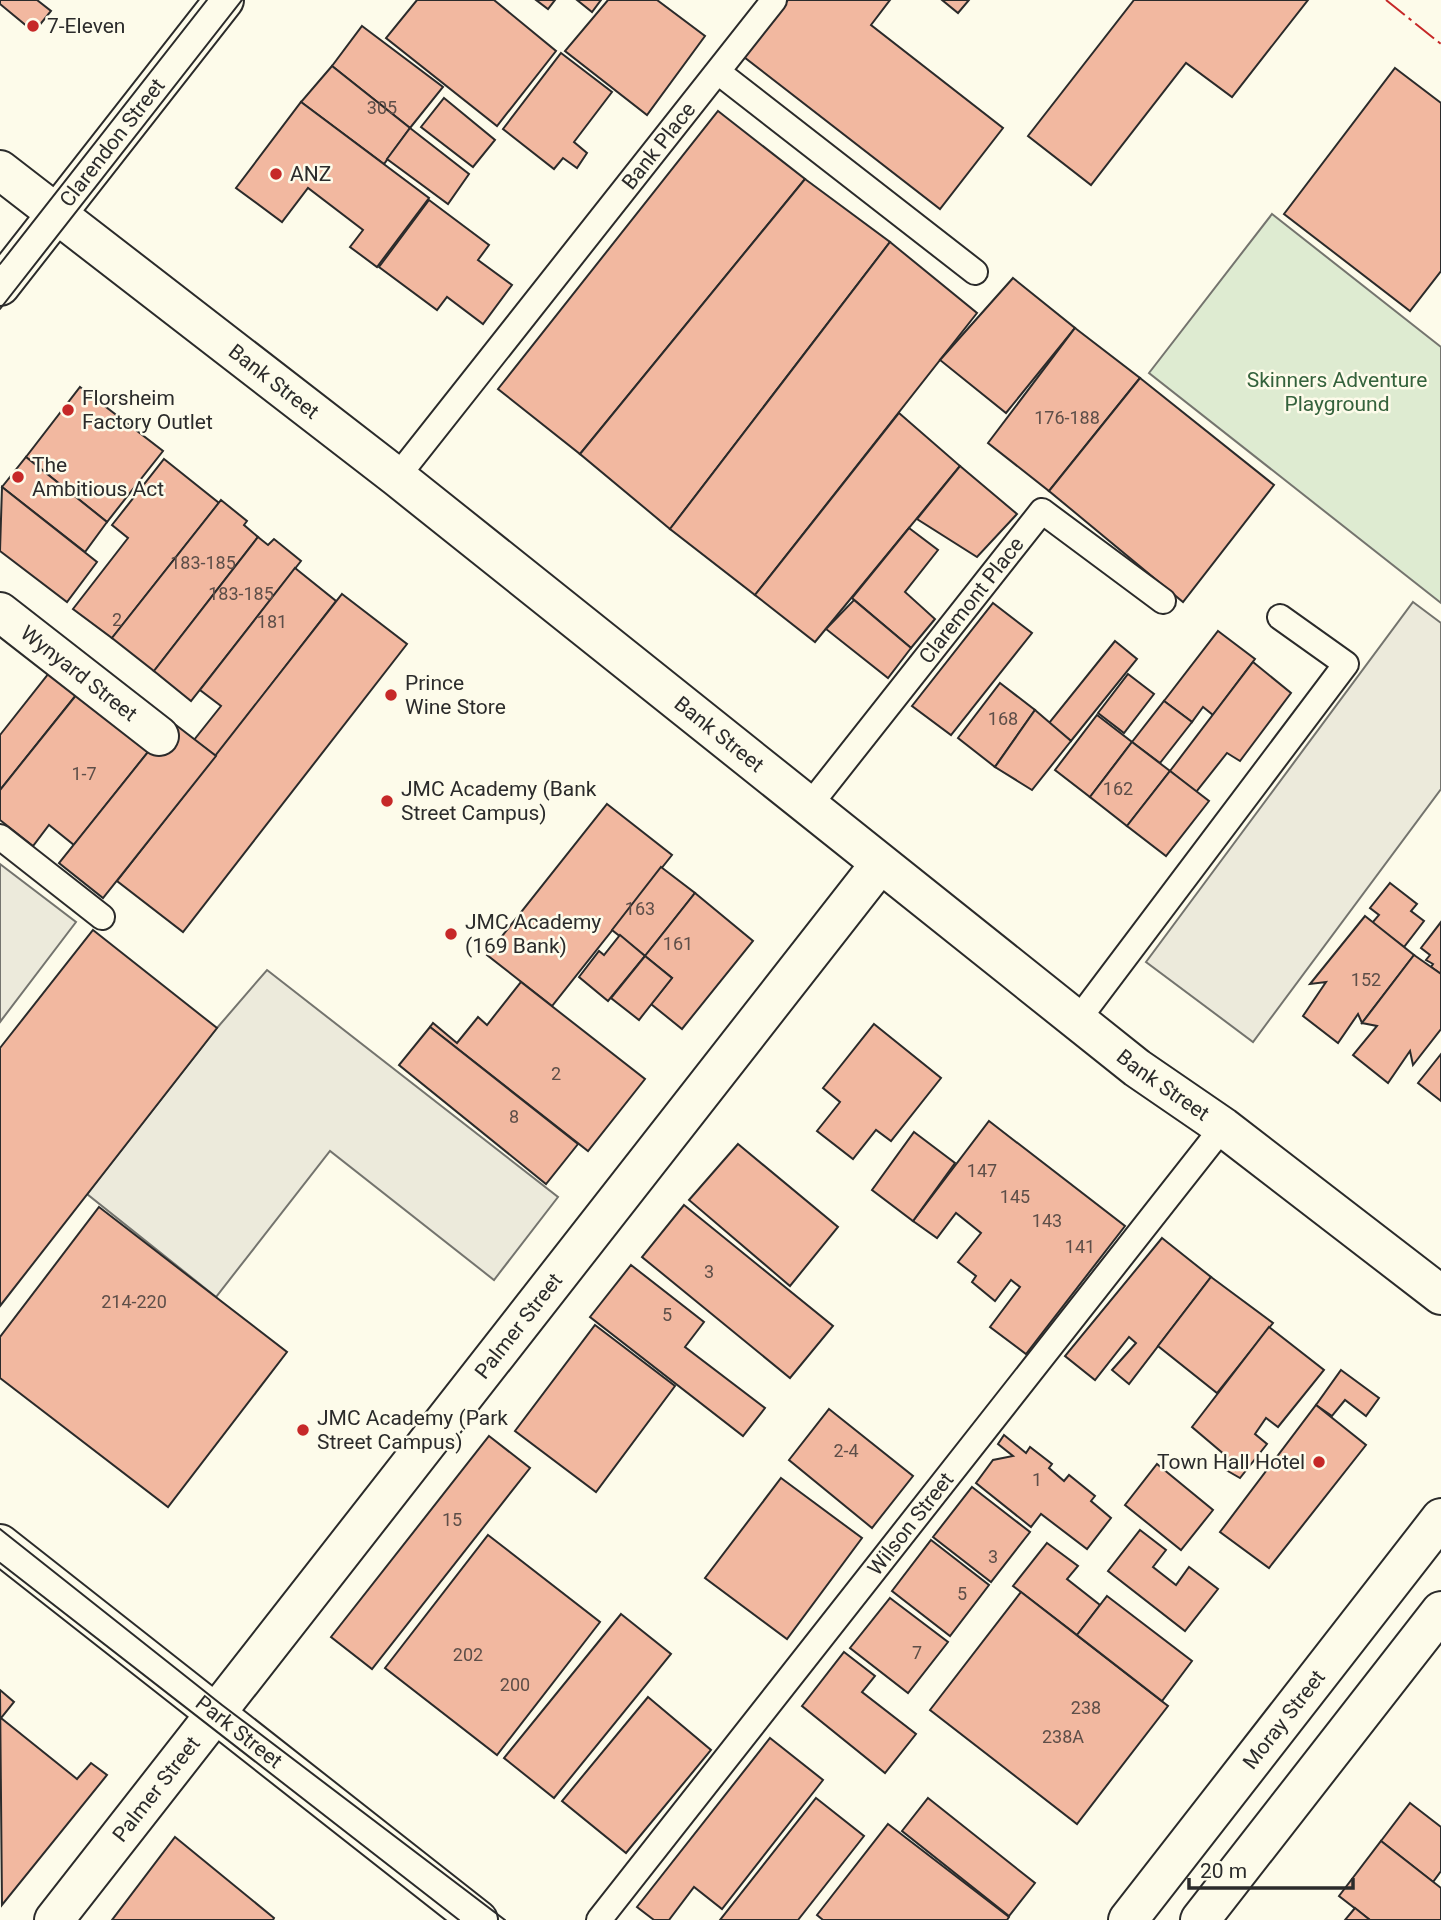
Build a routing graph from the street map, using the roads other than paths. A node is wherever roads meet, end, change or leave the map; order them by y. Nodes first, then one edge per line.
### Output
1 (224, 0) edge
2 (774, 0) edge
3 (718, 72) junction
4 (0, 170) edge
5 (56, 215) junction
6 (975, 272) dead end
7 (0, 286) edge
8 (397, 477) junction
9 (1163, 601) dead end
10 (0, 612) edge
11 (1280, 617) dead end
12 (159, 736) dead end
13 (809, 806) junction
14 (0, 837) edge
15 (880, 864) junction
16 (102, 917) dead end
17 (1077, 1021) junction
18 (1223, 1127) junction
19 (1441, 1295) edge
20 (1441, 1518) edge
21 (0, 1544) edge
22 (1441, 1611) edge
23 (215, 1715) junction
24 (54, 1920) edge
25 (478, 1920) edge
26 (599, 1920) edge
27 (1128, 1920) edge
28 (1200, 1920) edge

1 - 5 street, Clarendon Street
2 - 3 lane, Bank Place
3 - 6 lane
3 - 8 lane, Bank Place
4 - 5 street, Bank Street
5 - 7 street, Clarendon Street
5 - 8 street, Bank Street
8 - 13 street, Bank Street
9 - 13 lane, Claremont Place
10 - 12 street, Wynyard Street
11 - 17 lane
13 - 15 street, Bank Street
14 - 16 lane
15 - 17 street, Bank Street
15 - 23 street, Palmer Street
17 - 18 street, Bank Street
18 - 19 street, Bank Street
18 - 26 lane, Wilson Street
20 - 27 street, Moray Street
21 - 23 street, Park Street
22 - 28 street
23 - 24 street, Palmer Street
23 - 25 street, Park Street

